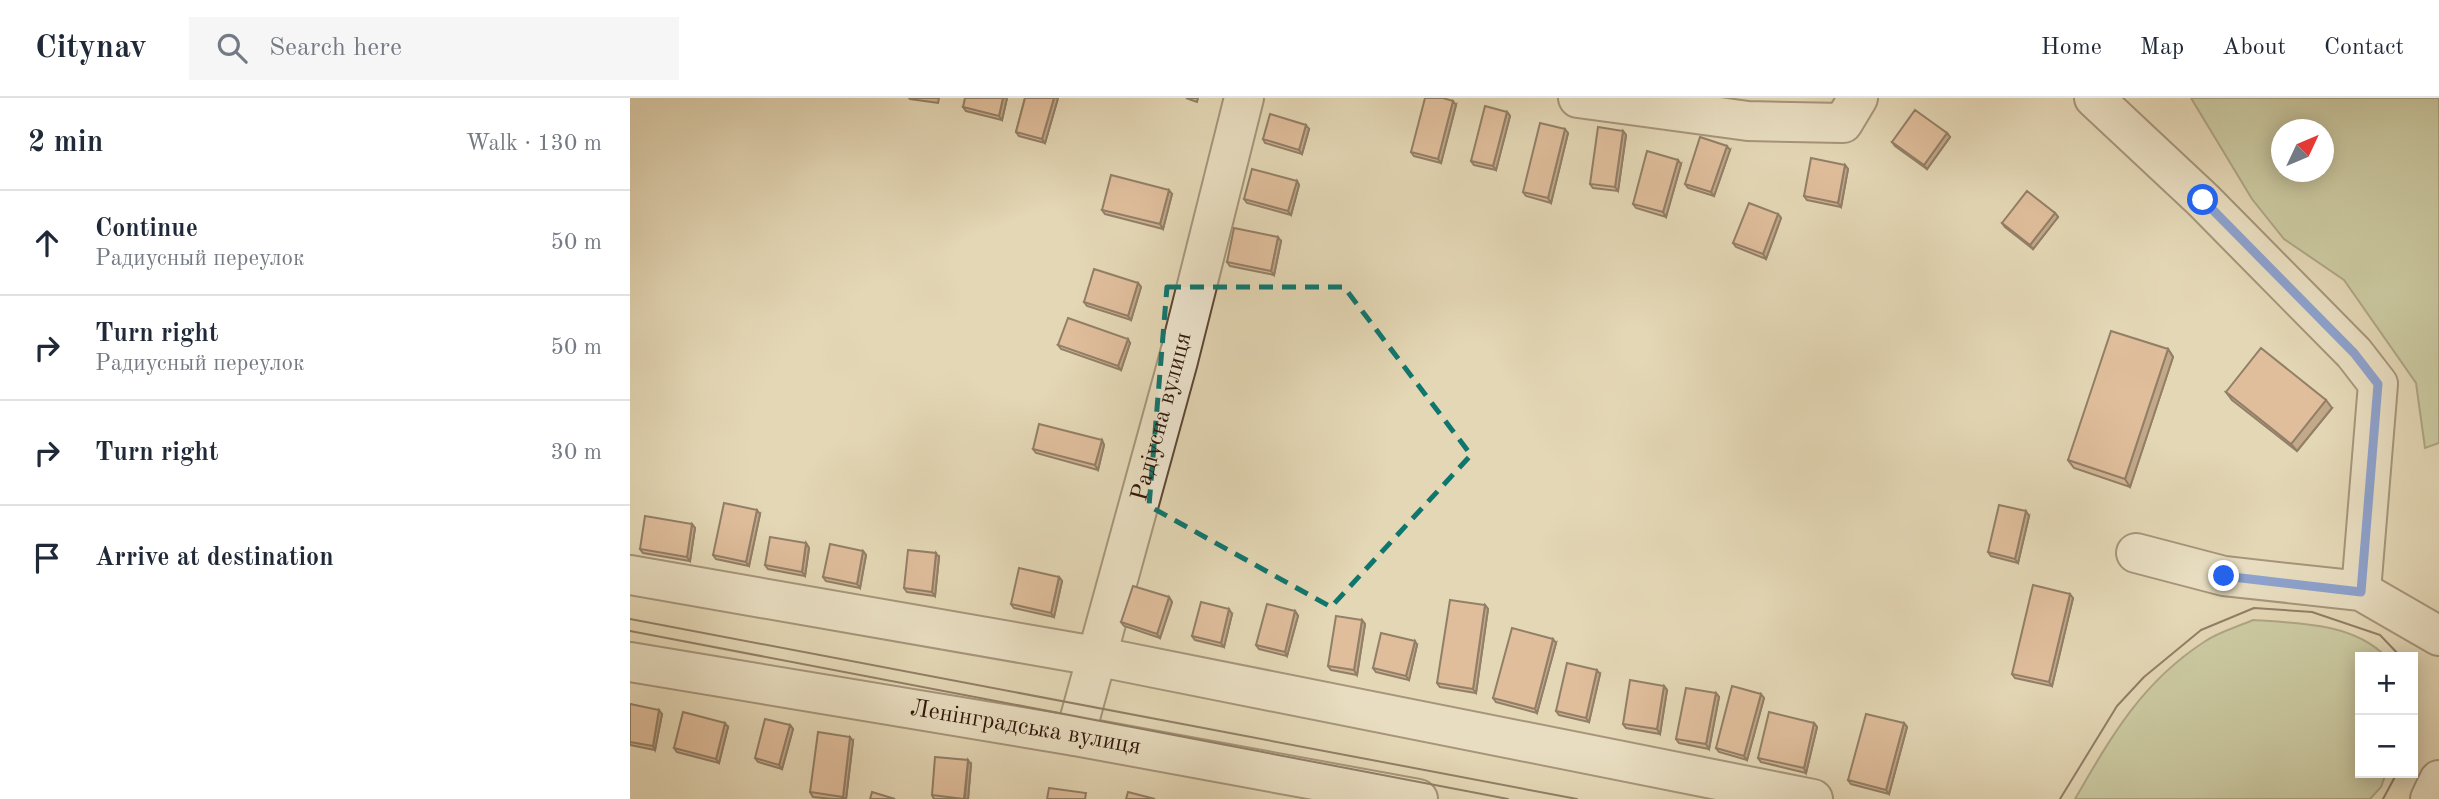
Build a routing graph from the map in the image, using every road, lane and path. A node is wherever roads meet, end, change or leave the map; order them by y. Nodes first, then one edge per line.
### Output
1 (1244, 98) edge
2 (1578, 98) edge
3 (1858, 98) edge
4 (2094, 98) edge
5 (2136, 553) dead end
6 (630, 575) edge
7 (2361, 592) junction
8 (2439, 636) edge
9 (1095, 656) junction
10 (630, 662) edge
11 (1075, 736) junction
12 (2439, 780) edge
13 (1418, 799) edge
14 (1814, 799) edge
15 (2430, 799) edge

1 - 9 street, Радіусна вулиця
2 - 3 street
4 - 7 street
5 - 7 street
6 - 9 street
7 - 8 street
9 - 11 street, Радіусна вулиця
9 - 14 street
10 - 11 street, Ленінградська вулиця
11 - 13 street, Ленінградська вулиця
12 - 15 street

